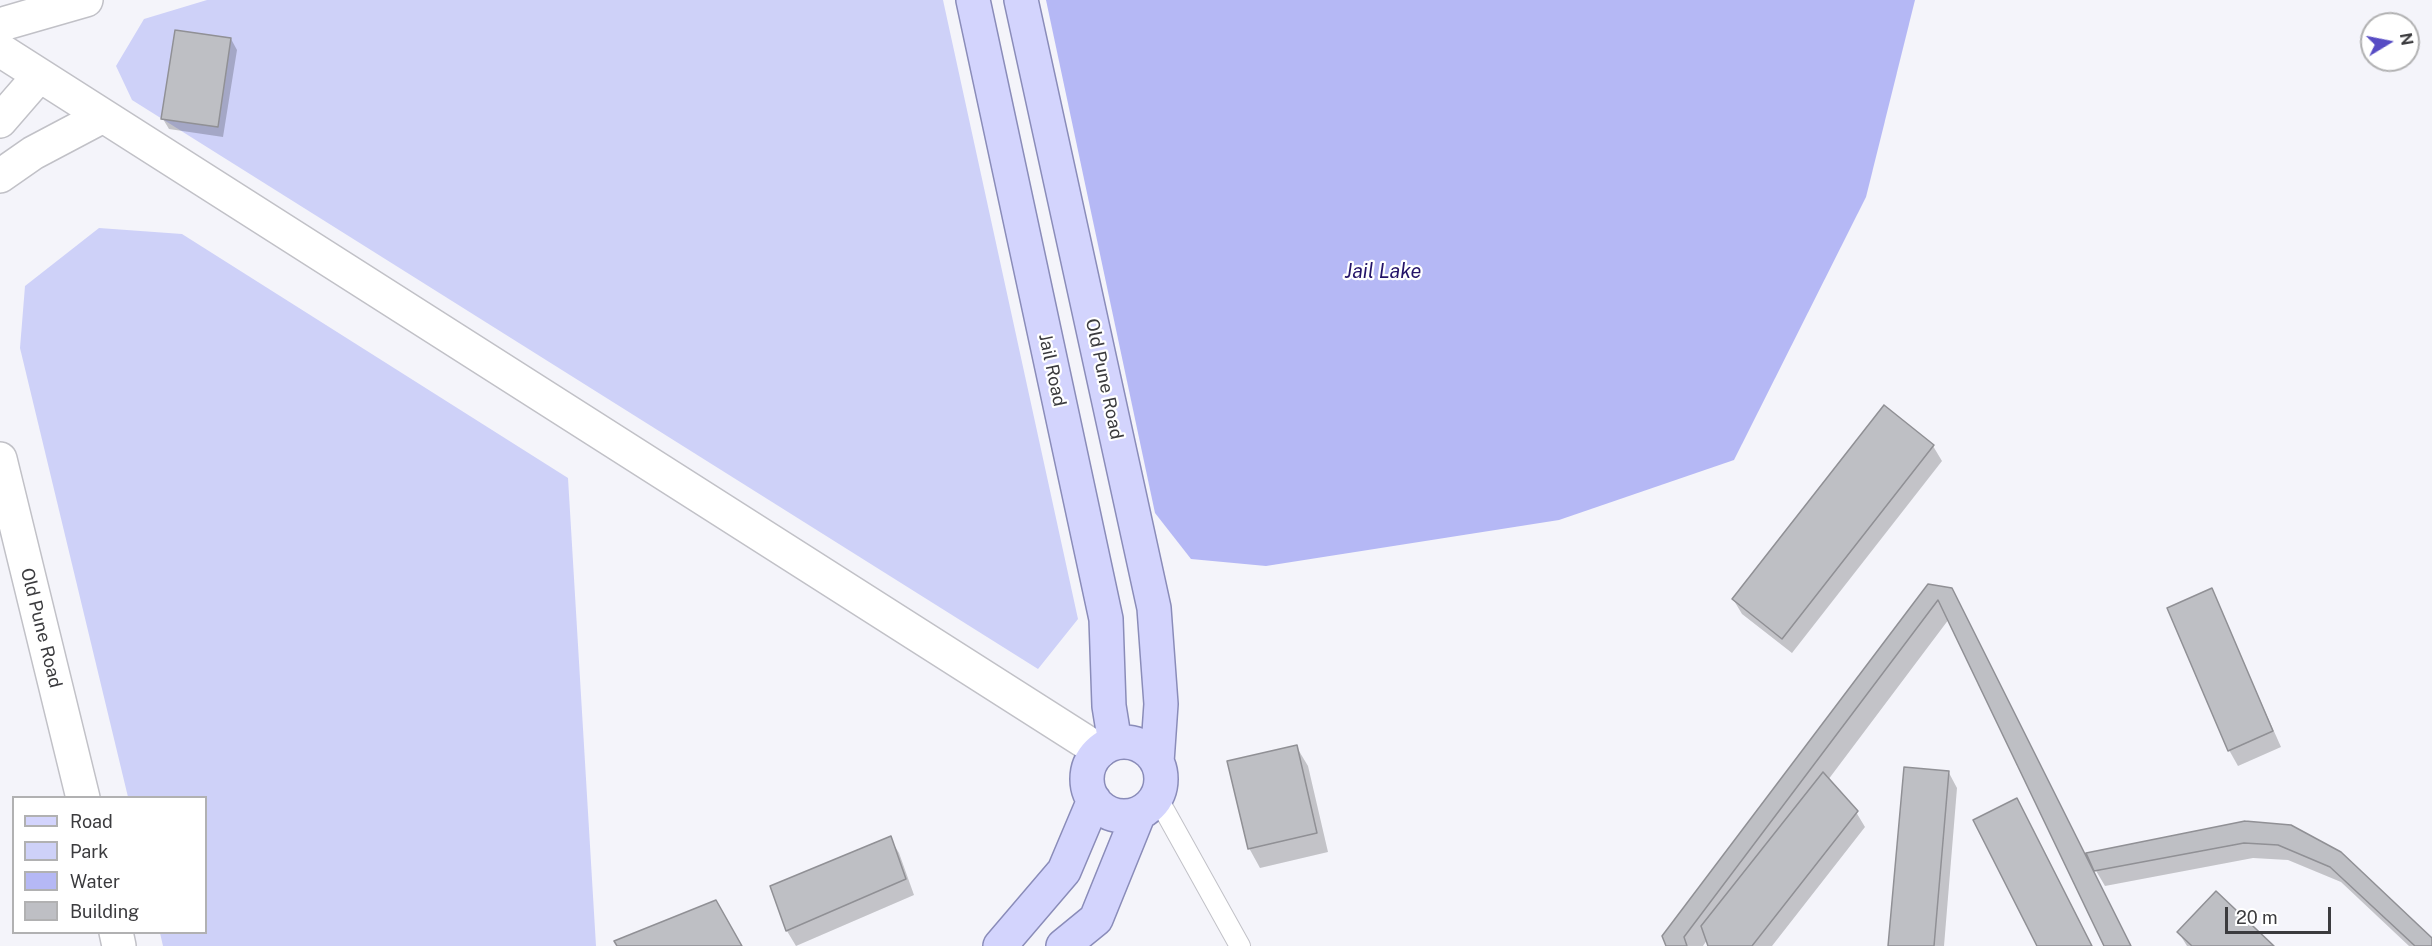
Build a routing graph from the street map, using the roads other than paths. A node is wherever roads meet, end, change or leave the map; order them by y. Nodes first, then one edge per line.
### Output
1 (86, 0) edge
2 (973, 0) edge
3 (1021, 0) edge
4 (4, 28) edge
5 (39, 76) junction
6 (103, 116) junction
7 (0, 121) edge
8 (0, 176) edge
9 (0, 459) edge
10 (1107, 747) junction
11 (1157, 762) junction
12 (83, 796) edge
13 (1094, 800) junction
14 (1148, 805) junction
15 (1000, 946) edge
16 (1063, 946) edge
17 (1240, 946) edge

1 - 4 main road
2 - 10 main road, Jail Road
3 - 11 main road, Old Pune Road
4 - 5 main road
5 - 6 main road
5 - 7 main road
6 - 8 main road
6 - 10 main road
9 - 12 main road, Old Pune Road
10 - 11 main road
10 - 13 main road
11 - 14 main road
13 - 14 main road
13 - 15 main road
14 - 16 main road
14 - 17 lane

